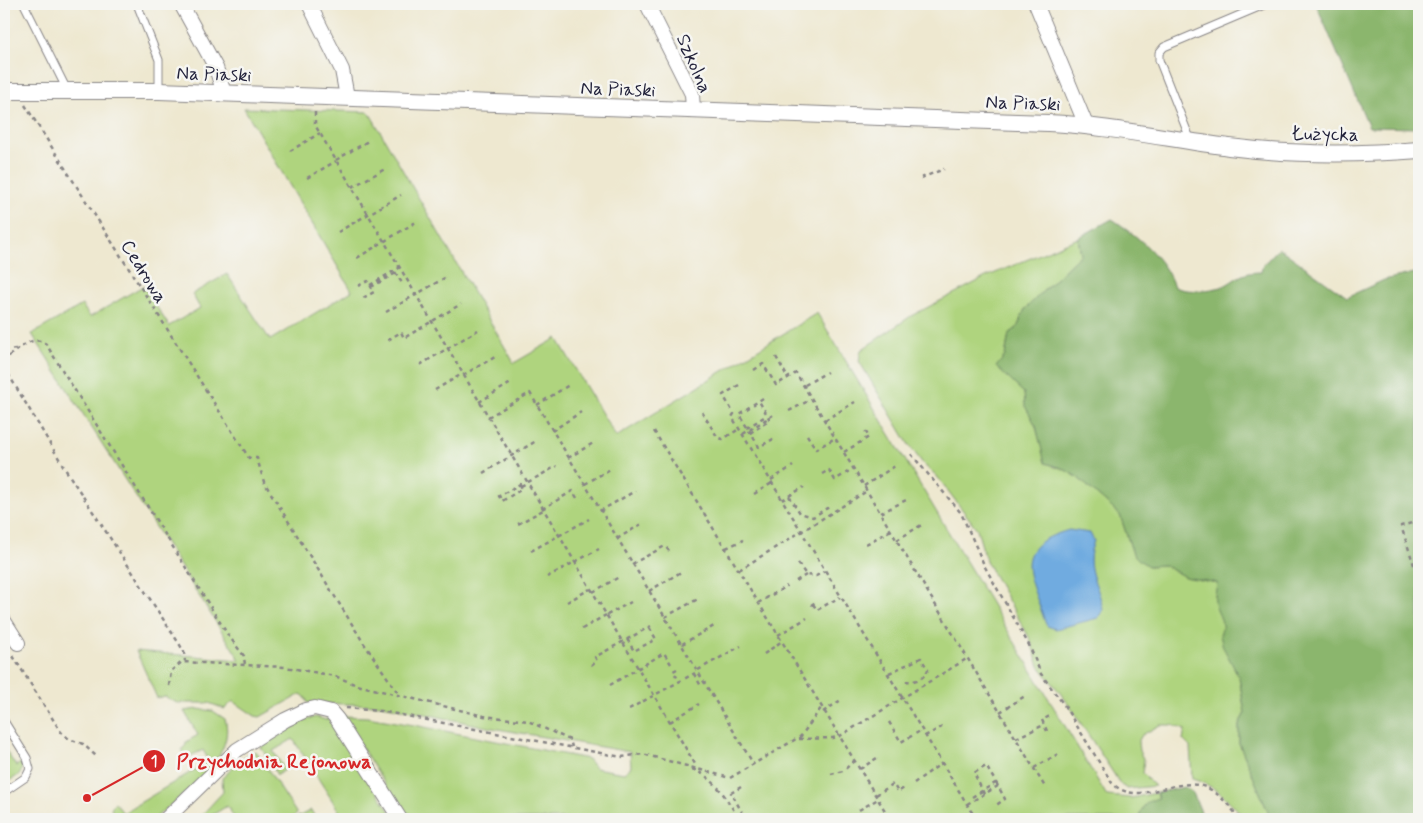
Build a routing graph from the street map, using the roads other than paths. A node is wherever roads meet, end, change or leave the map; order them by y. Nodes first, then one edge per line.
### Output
1 (24, 4) edge
2 (138, 4) edge
3 (181, 4) edge
4 (308, 4) edge
5 (648, 4) edge
6 (1036, 4) edge
7 (1266, 4) edge
8 (67, 90) junction
9 (10, 91) edge
10 (159, 91) junction
11 (224, 94) junction
12 (347, 97) junction
13 (693, 110) junction
14 (1086, 125) junction
15 (1192, 141) junction
16 (1230, 147) joint
17 (1419, 150) edge
18 (4, 621) edge
19 (14, 647) road end
20 (4, 721) edge
21 (4, 792) edge
22 (166, 819) edge
23 (400, 819) edge

1 - 8 lane
2 - 10 lane
3 - 11 street
4 - 12 street
5 - 13 street, Szkolna
6 - 14 street
7 - 15 lane
8 - 9 street, Na Piaski
8 - 10 street, Na Piaski
10 - 11 street, Na Piaski
11 - 12 street, Na Piaski
12 - 13 street, Na Piaski
13 - 14 street, Na Piaski
14 - 15 street, Na Piaski
15 - 16 street, Na Piaski
16 - 17 street, Łużycka
18 - 19 street
20 - 21 lane
22 - 23 street

